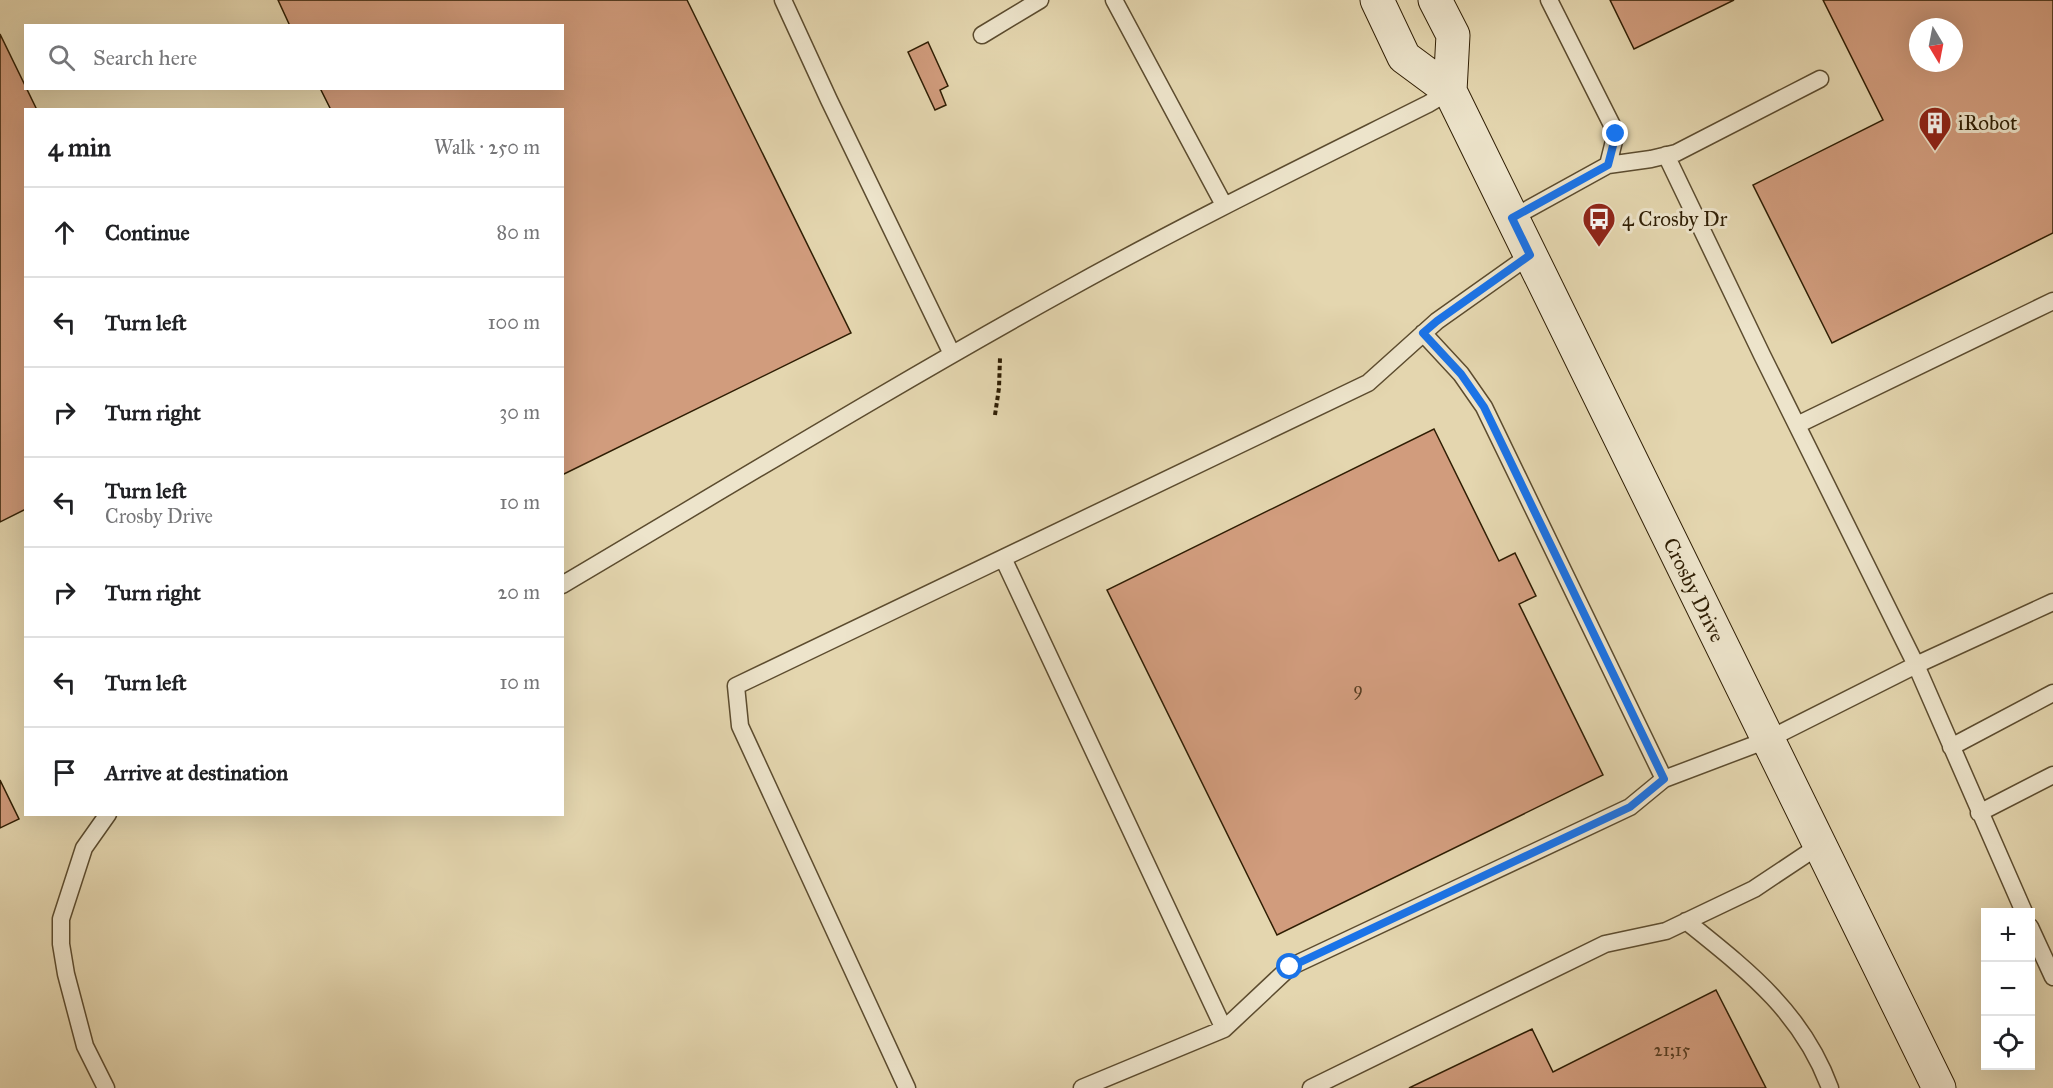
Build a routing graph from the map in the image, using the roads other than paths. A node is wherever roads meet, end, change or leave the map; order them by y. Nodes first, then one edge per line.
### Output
1 (783, 0) edge
2 (1040, 0) edge
3 (1114, 0) edge
4 (1377, 0) edge
5 (1435, 0) edge
6 (1549, 0) edge
7 (982, 34) dead end
8 (1820, 79) dead end
9 (1450, 91) junction
10 (1666, 155) junction
11 (1608, 165) junction
12 (1224, 206) junction
13 (1512, 218) junction
14 (1530, 255) junction
15 (2053, 301) edge
16 (1423, 333) junction
17 (952, 354) junction
18 (1797, 425) junction
19 (1004, 558) junction
20 (564, 584) edge
21 (2053, 602) edge
22 (1916, 665) junction
23 (2053, 693) edge
24 (1767, 740) junction
25 (1951, 747) junction
26 (2053, 775) edge
27 (1664, 779) junction
28 (1979, 813) junction
29 (107, 816) edge
30 (1820, 845) junction
31 (2022, 908) edge
32 (1686, 921) junction
33 (2035, 936) edge
34 (2053, 977) edge
35 (1224, 1029) junction
36 (106, 1088) edge
37 (907, 1088) edge
38 (1082, 1088) edge
39 (1311, 1088) edge
40 (1830, 1088) edge
41 (1939, 1088) edge

1 - 17 lane
2 - 7 lane
3 - 12 lane
4 - 9 main road, Crosby Drive
5 - 9 main road, Crosby Drive
6 - 11 lane
8 - 10 lane
9 - 12 lane
9 - 13 main road, Crosby Drive
10 - 11 lane
10 - 18 lane
11 - 13 lane
12 - 17 lane
13 - 14 main road, Crosby Drive
14 - 16 lane
14 - 24 main road, Crosby Drive
15 - 18 lane
16 - 19 lane
16 - 27 lane
17 - 20 lane
18 - 22 lane
19 - 35 lane
19 - 37 lane
21 - 22 lane
22 - 24 lane
22 - 25 lane
23 - 25 lane
24 - 27 lane
24 - 30 main road, Crosby Drive
25 - 28 lane
26 - 28 lane
27 - 35 lane
28 - 31 lane
29 - 36 lane
30 - 32 lane
30 - 41 main road, Crosby Drive
32 - 39 lane
32 - 40 lane
33 - 34 lane
35 - 38 lane

